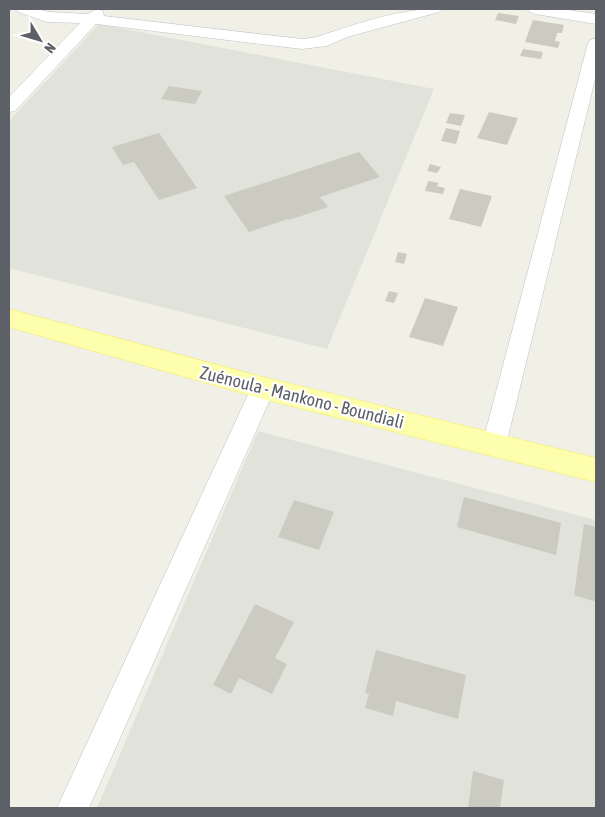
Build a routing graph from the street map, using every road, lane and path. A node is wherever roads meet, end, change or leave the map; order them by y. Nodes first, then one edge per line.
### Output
1 (23, 9) edge
2 (434, 9) edge
3 (535, 9) edge
4 (96, 14) edge
5 (596, 19) edge
6 (596, 43) edge
7 (9, 107) edge
8 (588, 112) edge
9 (9, 318) edge
10 (263, 388) junction
11 (494, 445) junction
12 (596, 470) edge
13 (73, 808) edge

1 - 4 street
2 - 4 street
3 - 5 street
4 - 7 street
6 - 8 street
8 - 11 street
9 - 10 main road, Zuénoula - Mankono - Boundiali
10 - 11 main road, Zuénoula - Mankono - Boundiali
10 - 13 street
11 - 12 main road, Zuénoula - Mankono - Boundiali

